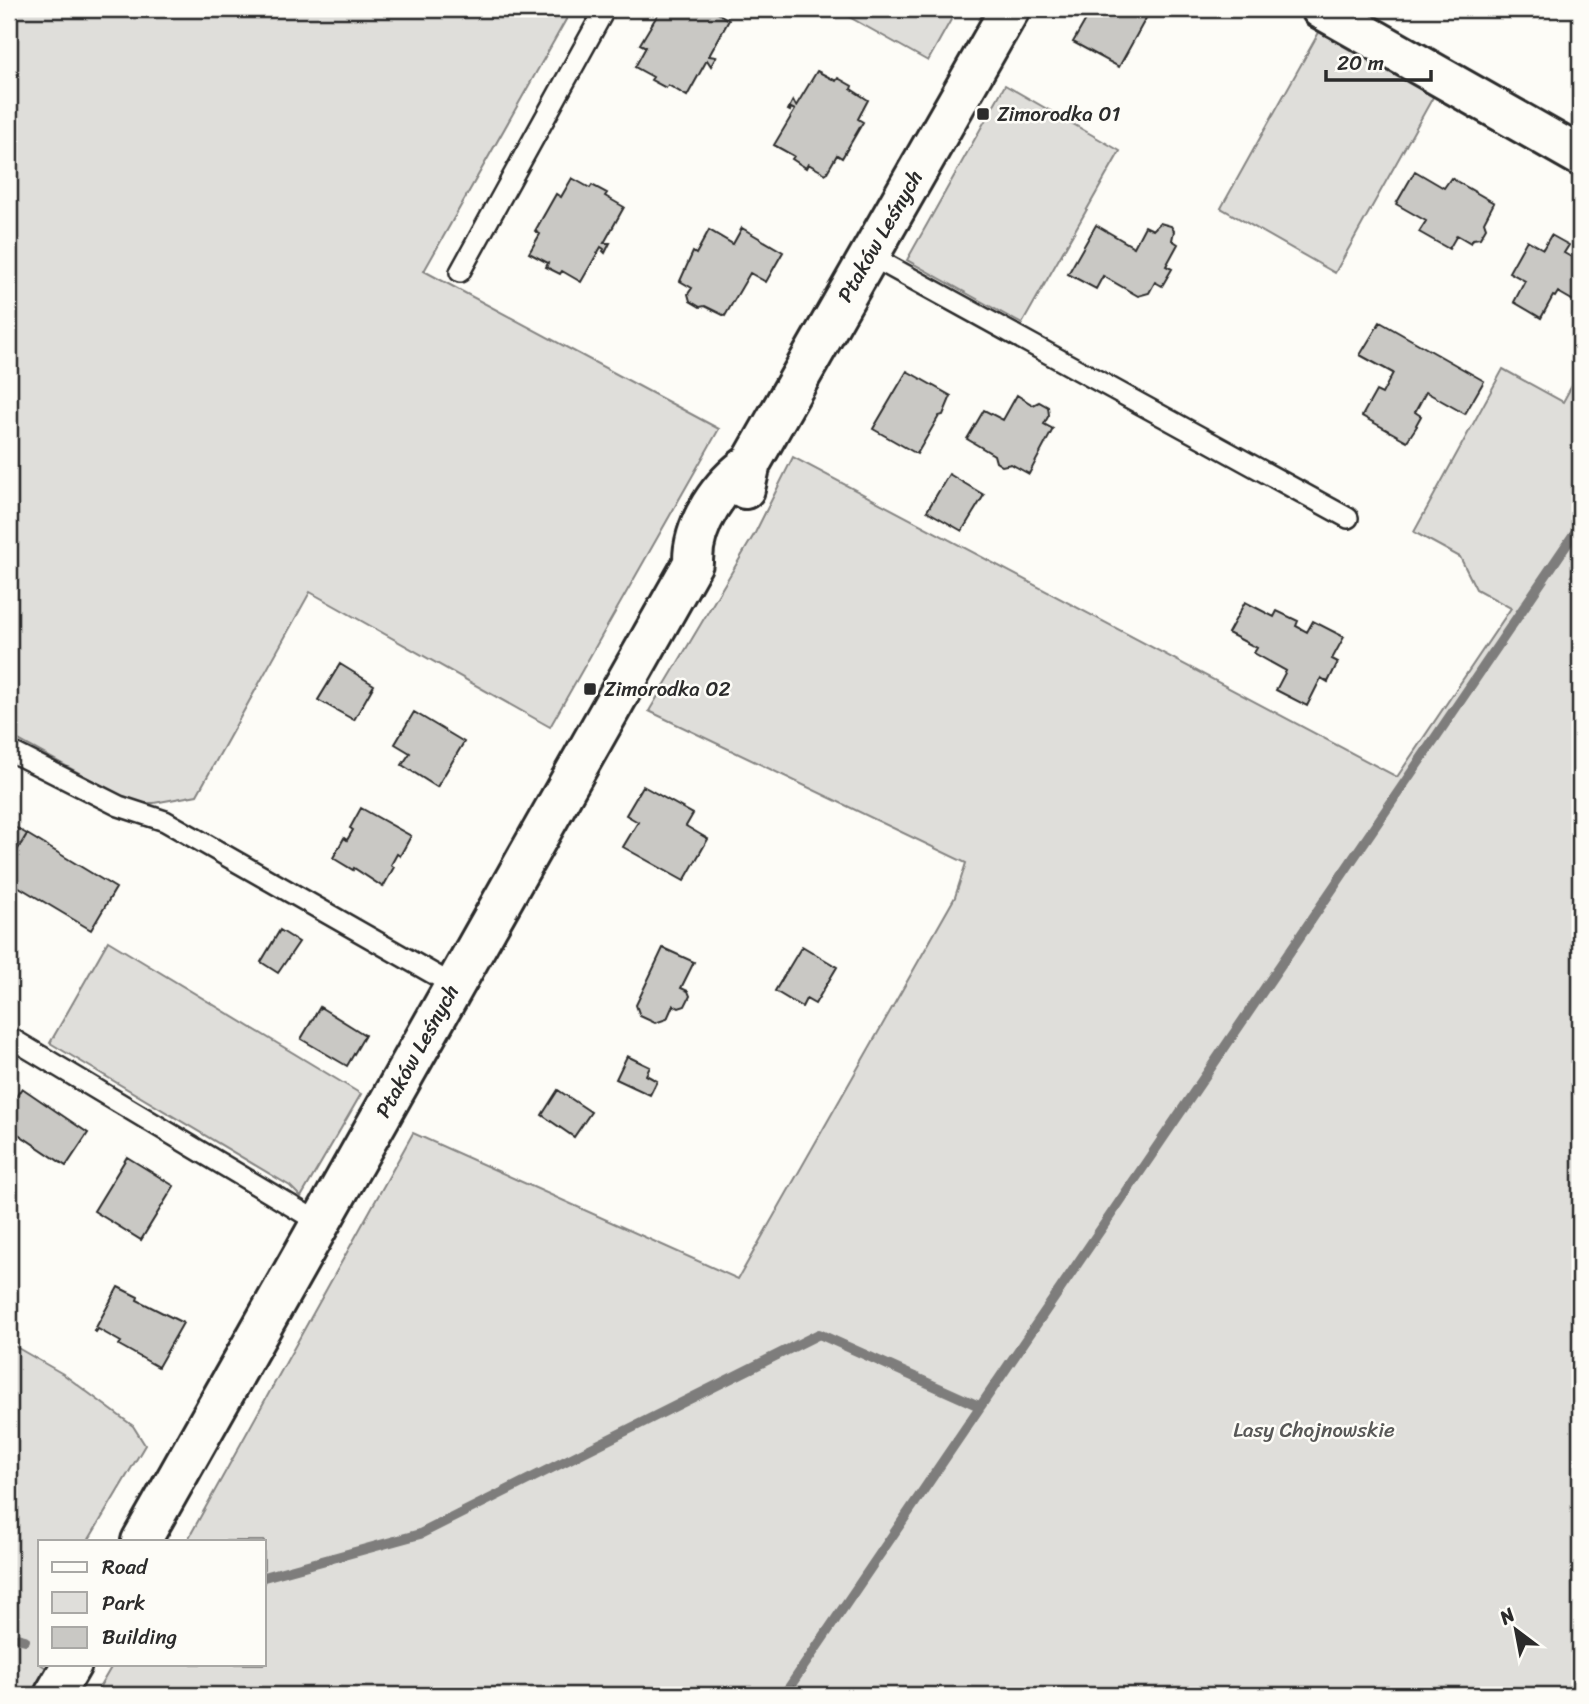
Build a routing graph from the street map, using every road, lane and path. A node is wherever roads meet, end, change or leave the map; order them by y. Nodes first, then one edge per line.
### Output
1 (605, 9) edge
2 (1010, 9) edge
3 (1321, 9) edge
4 (1580, 156) edge
5 (869, 255) junction
6 (460, 272) dead end
7 (1348, 518) dead end
8 (16, 754) dead end
9 (453, 985) junction
10 (9, 1037) edge
11 (320, 1223) junction
12 (142, 1540) edge
13 (71, 1666) edge
14 (54, 1695) edge

1 - 6 lane
2 - 5 street, Ptaków Leśnych
3 - 4 street
5 - 7 lane
5 - 9 street, Ptaków Leśnych
8 - 9 lane
9 - 11 street, Ptaków Leśnych
10 - 11 lane
11 - 12 street, Ptaków Leśnych
13 - 14 street

